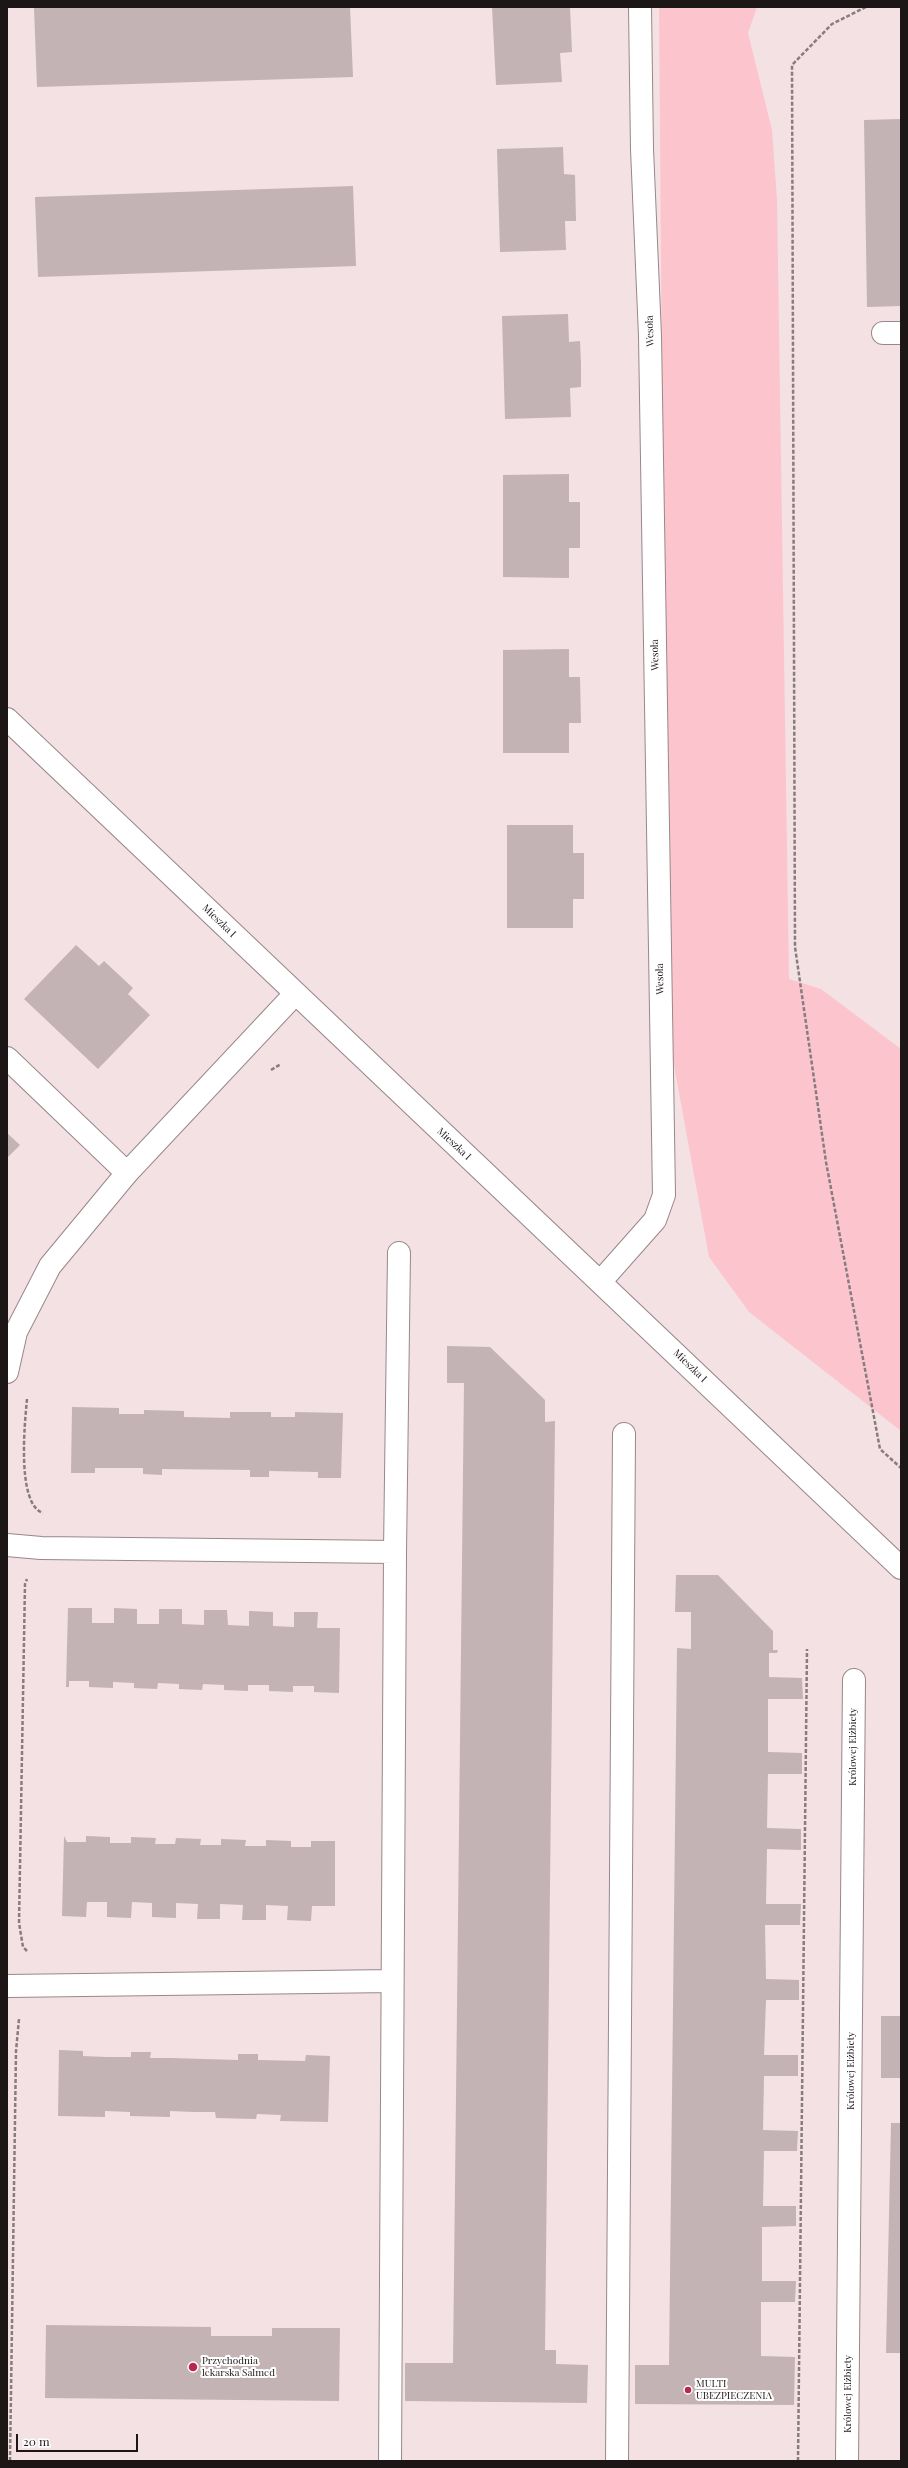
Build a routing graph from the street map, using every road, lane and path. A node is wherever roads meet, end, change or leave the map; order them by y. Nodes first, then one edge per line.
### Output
1 (640, 7) edge
2 (866, 7) edge
3 (7, 719) edge
4 (295, 994) junction
5 (7, 1058) edge
6 (281, 1064) dead end
7 (269, 1071) dead end
8 (127, 1173) junction
9 (399, 1253) dead end
10 (600, 1281) junction
11 (7, 1372) edge
12 (28, 1392) dead end
13 (624, 1434) dead end
14 (901, 1468) edge
15 (46, 1514) dead end
16 (7, 1545) edge
17 (395, 1552) junction
18 (901, 1568) edge
19 (28, 1578) dead end
20 (807, 1649) dead end
21 (854, 1680) dead end
22 (31, 1955) dead end
23 (392, 1981) junction
24 (7, 1986) edge
25 (25, 2014) dead end
26 (10, 2461) edge
27 (390, 2461) edge
28 (617, 2461) edge
29 (798, 2461) edge
30 (847, 2461) edge

1 - 10 street, Wesoła
2 - 14 path
3 - 4 street, Mieszka I
4 - 8 street
4 - 10 street, Mieszka I
5 - 8 street
6 - 7 path
8 - 11 street
9 - 17 street
10 - 18 street, Mieszka I
12 - 15 path
13 - 28 street
16 - 17 street
17 - 23 street
19 - 22 path
20 - 29 path
21 - 30 street, Królowej Elżbiety
23 - 24 street
23 - 27 street
25 - 26 path

